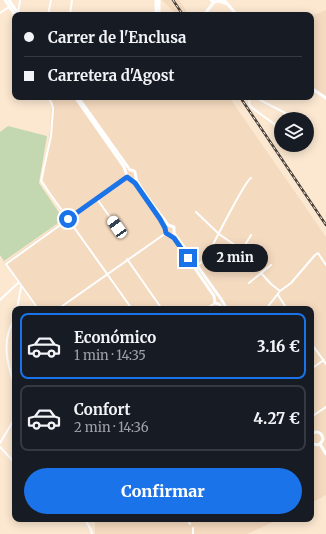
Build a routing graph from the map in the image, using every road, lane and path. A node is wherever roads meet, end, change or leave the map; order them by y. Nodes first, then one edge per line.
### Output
1 (5, 0) edge
2 (9, 0) edge
3 (20, 0) edge
4 (51, 0) edge
5 (72, 0) edge
6 (157, 0) edge
7 (219, 0) edge
8 (224, 0) edge
9 (212, 1) edge
10 (226, 3) junction
11 (11, 6) junction
12 (16, 12) edge
13 (18, 12) edge
14 (49, 12) edge
15 (70, 12) edge
16 (157, 12) edge
17 (206, 12) edge
18 (234, 12) edge
19 (0, 13) edge
20 (314, 90) edge
21 (326, 98) edge
22 (50, 100) edge
23 (77, 100) edge
24 (80, 100) edge
25 (250, 100) edge
26 (260, 100) edge
27 (283, 112) edge
28 (274, 124) edge
29 (128, 171) junction
30 (127, 177) junction
31 (135, 177) junction
32 (251, 178) dead end
33 (131, 180) junction
34 (97, 198) junction
35 (196, 212) dead end
36 (68, 219) junction
37 (167, 226) junction
38 (117, 227) dead end
39 (174, 232) junction
40 (166, 233) junction
41 (219, 234) junction
42 (170, 235) junction
43 (251, 235) dead end
44 (242, 250) junction
45 (128, 259) junction
46 (256, 265) dead end
47 (271, 265) dead end
48 (326, 265) edge
49 (197, 266) junction
50 (107, 273) junction
51 (261, 273) junction
52 (18, 283) junction
53 (249, 283) dead end
54 (22, 286) junction
55 (280, 292) junction
56 (278, 295) junction
57 (219, 297) junction
58 (215, 298) junction
59 (0, 300) edge
60 (215, 303) junction
61 (220, 303) junction
62 (18, 306) edge
63 (36, 306) edge
64 (62, 306) edge
65 (130, 306) edge
66 (160, 306) edge
67 (210, 306) edge
68 (222, 306) edge
69 (224, 306) edge
70 (269, 306) edge
71 (285, 306) edge
72 (12, 324) edge
73 (314, 347) edge
74 (324, 360) junction
75 (326, 364) edge
76 (314, 367) edge
77 (12, 376) edge
78 (326, 407) edge
79 (314, 415) edge
80 (12, 422) edge
81 (314, 432) edge
82 (324, 436) edge
83 (0, 443) edge
84 (320, 444) junction
85 (314, 445) edge
86 (0, 447) edge
87 (326, 454) edge
88 (12, 460) edge
89 (87, 522) edge
90 (193, 528) dead end
91 (92, 534) edge
92 (193, 534) edge

1 - 11 main road
2 - 11 main road
3 - 13 street
4 - 14 street
5 - 15 street
6 - 16 main road
7 - 9 main road
7 - 10 main road
8 - 10 main road
9 - 17 main road
10 - 18 main road
11 - 12 main road
11 - 19 street
20 - 21 main road
22 - 36 street
23 - 29 main road
24 - 29 main road
25 - 28 street
26 - 27 street
29 - 30 main road
29 - 31 main road
30 - 33 main road
30 - 34 street
31 - 33 main road
31 - 37 main road
32 - 41 street
33 - 37 main road
34 - 36 street
34 - 38 street
35 - 41 street
36 - 50 street
36 - 52 street
37 - 39 main road
37 - 40 main road
39 - 42 main road
39 - 49 main road
40 - 42 main road
40 - 45 street
41 - 44 street
41 - 49 street
42 - 58 main road
43 - 44 street
44 - 46 street
45 - 50 street
45 - 66 street
47 - 51 street
48 - 55 street
49 - 57 main road
50 - 64 street
50 - 65 street
51 - 53 street
51 - 55 street
52 - 54 street
52 - 59 street
54 - 62 street
54 - 63 street
55 - 56 street
56 - 70 street
56 - 71 street
57 - 58 main road
57 - 61 main road
58 - 60 main road
60 - 61 main road
60 - 67 street
61 - 68 main road
61 - 69 main road
72 - 77 street
73 - 74 street
74 - 75 street
74 - 76 street
78 - 79 street
80 - 83 street
81 - 82 main road
82 - 84 main road
84 - 85 main road
84 - 87 main road
86 - 88 street
89 - 91 street
90 - 92 street

